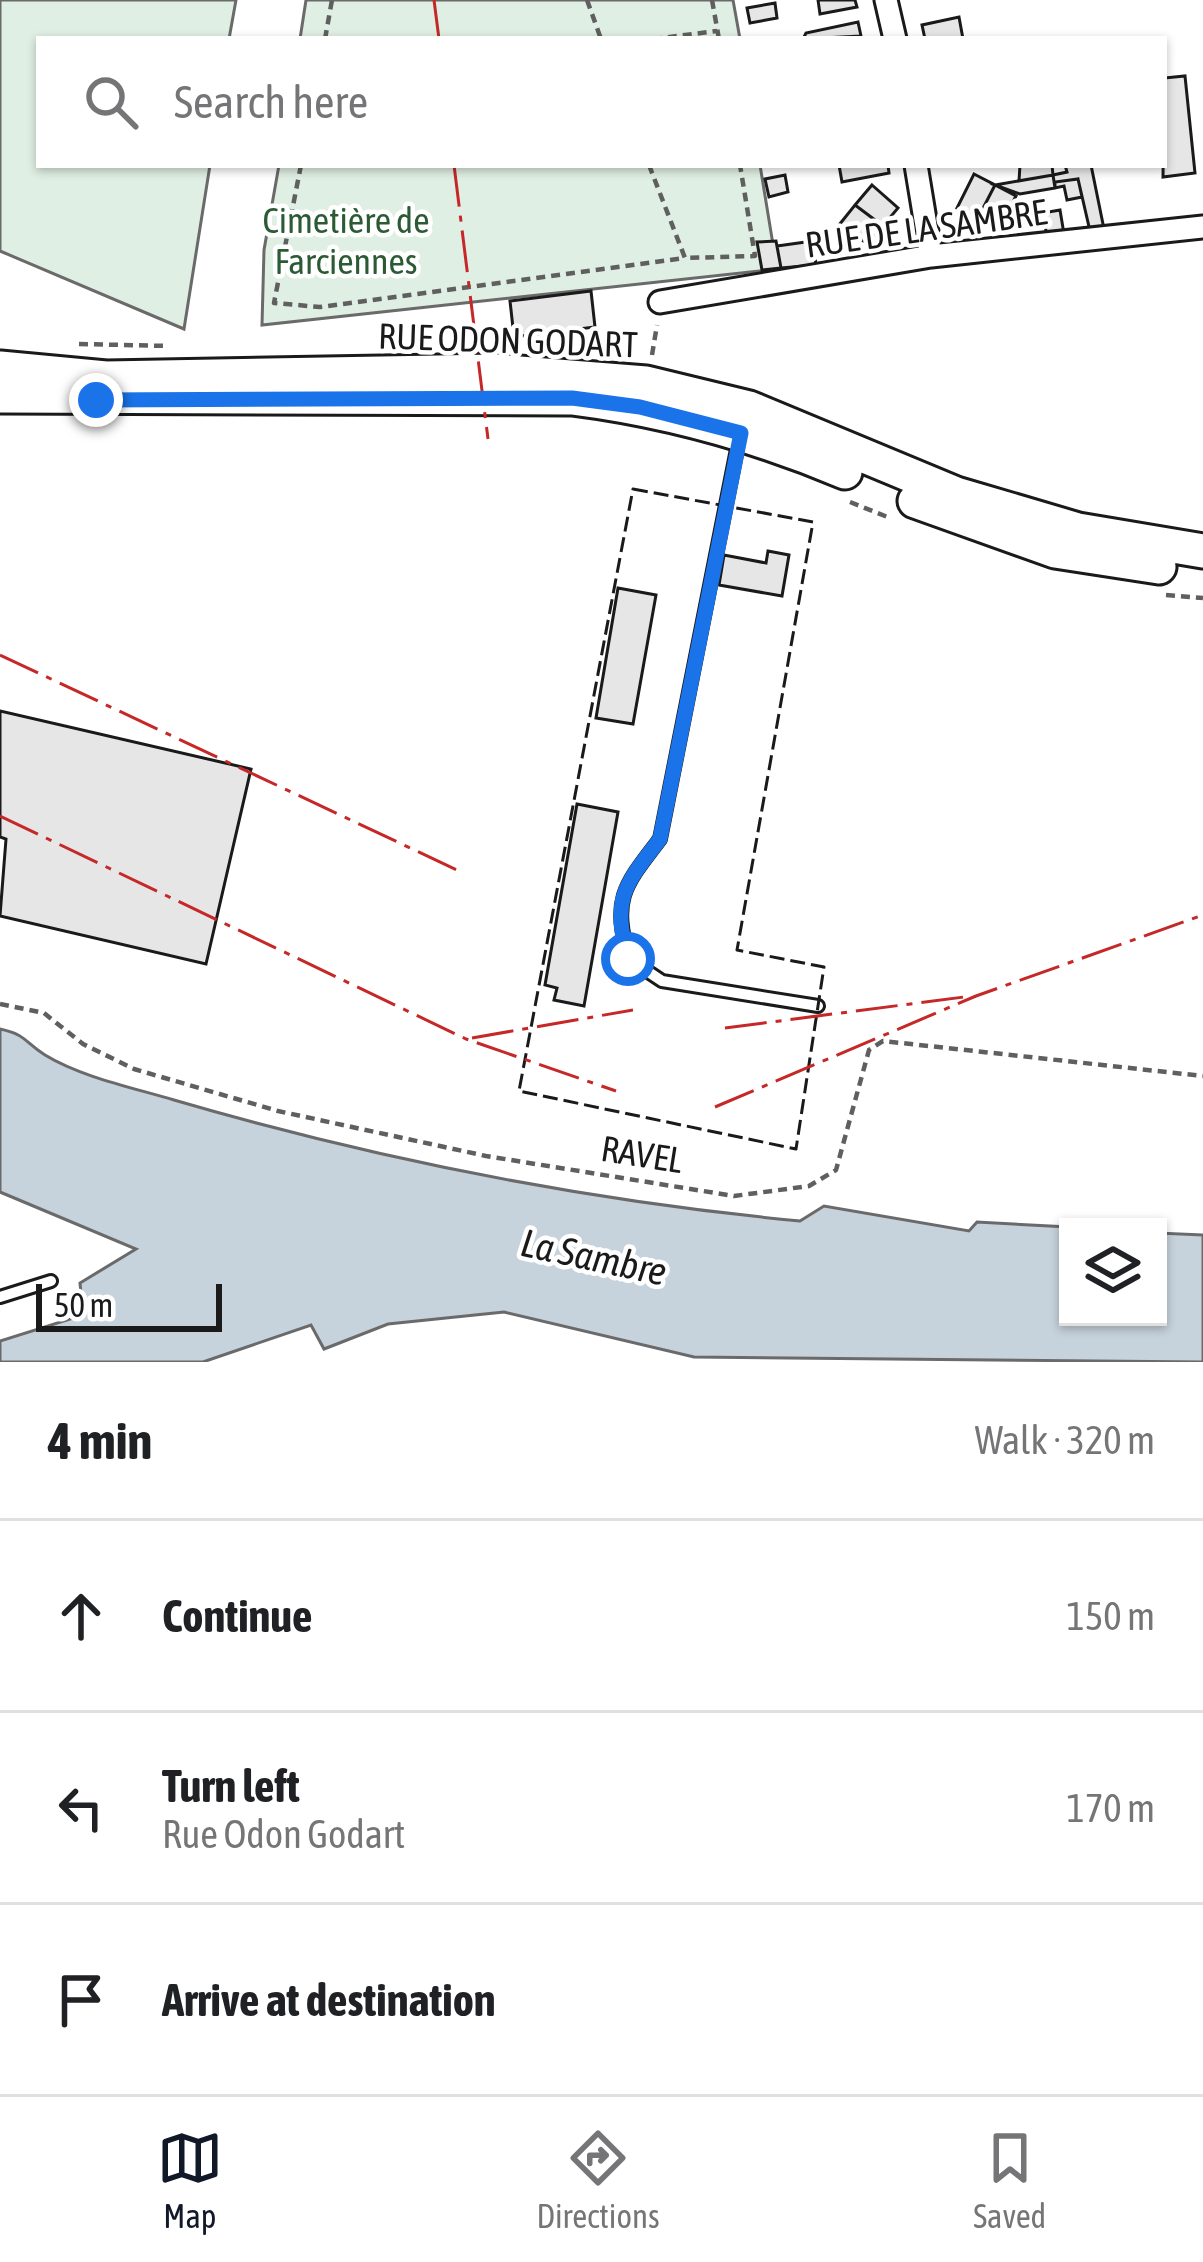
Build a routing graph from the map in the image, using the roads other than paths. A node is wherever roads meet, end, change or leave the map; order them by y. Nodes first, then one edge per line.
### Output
1 (886, 0) edge
2 (894, 36) edge
3 (916, 168) edge
4 (1203, 227) edge
5 (931, 256) junction
6 (660, 302) dead end
7 (0, 368) edge
8 (0, 396) edge
9 (745, 420) junction
10 (1203, 551) edge
11 (1203, 572) edge
12 (818, 1006) dead end
13 (51, 1281) dead end
14 (0, 1297) edge

1 - 2 street
3 - 5 street
4 - 5 street, RUE DE LA SAMBRE
5 - 6 street, RUE DE LA SAMBRE
7 - 9 main road, RUE ODON GODART
8 - 9 main road, RUE ODON GODART
9 - 10 main road, RUE ODON GODART
9 - 11 main road, RUE ODON GODART
9 - 12 lane
13 - 14 lane

